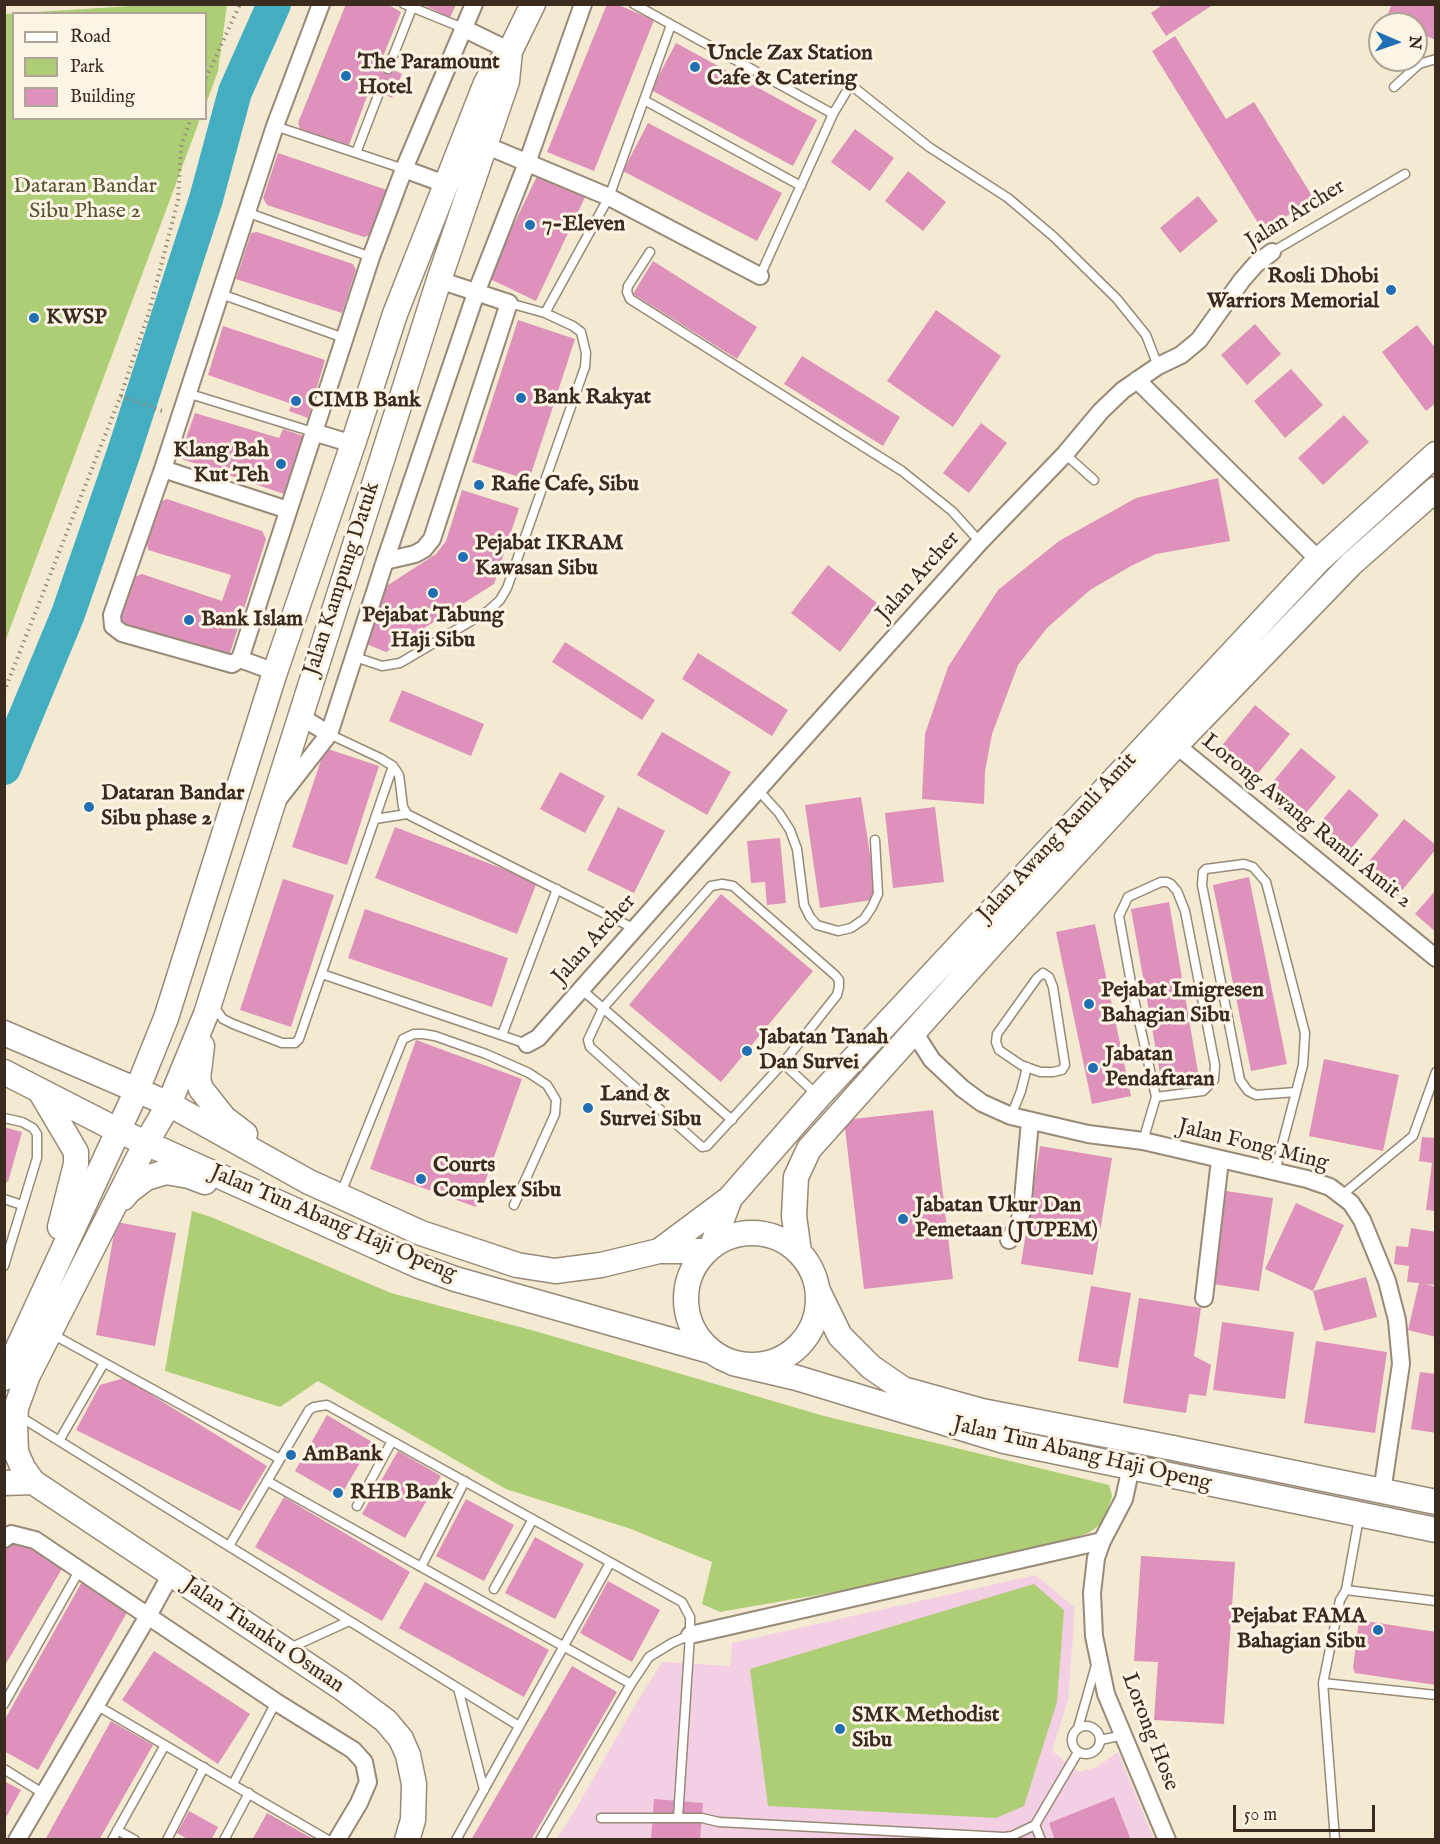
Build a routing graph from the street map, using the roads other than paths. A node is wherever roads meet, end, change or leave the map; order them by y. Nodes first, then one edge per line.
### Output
1 (321, 4) edge
2 (474, 4) edge
3 (532, 4) edge
4 (583, 4) edge
5 (634, 4) edge
6 (408, 6) edge
7 (671, 25) junction
8 (464, 28) junction
9 (510, 51) junction
10 (1436, 59) edge
11 (388, 69) dead end
12 (842, 78) dead end
13 (852, 84) junction
14 (1394, 87) dead end
15 (379, 93) dead end
16 (644, 100) junction
17 (833, 114) junction
18 (275, 126) junction
19 (485, 145) junction
20 (356, 153) junction
21 (527, 162) junction
22 (404, 169) junction
23 (1405, 174) dead end
24 (445, 184) junction
25 (801, 186) junction
26 (609, 197) junction
27 (246, 212) junction
28 (650, 252) dead end
29 (1272, 252) joint
30 (371, 257) junction
31 (411, 272) junction
32 (760, 276) joint
33 (439, 280) junction
34 (476, 292) junction
35 (221, 294) junction
36 (509, 303) junction
37 (546, 313) junction
38 (344, 338) junction
39 (1158, 366) junction
40 (1137, 380) junction
41 (187, 393) junction
42 (313, 432) junction
43 (353, 444) junction
44 (1065, 453) junction
45 (1436, 454) edge
46 (163, 469) junction
47 (1094, 480) dead end
48 (1436, 489) edge
49 (288, 510) junction
50 (980, 542) junction
51 (1319, 560) junction
52 (385, 561) junction
53 (355, 657) junction
54 (240, 659) junction
55 (275, 672) junction
56 (300, 716) junction
57 (329, 734) junction
58 (1176, 745) junction
59 (393, 766) junction
60 (759, 790) junction
61 (269, 810) junction
62 (407, 814) junction
63 (375, 819) junction
64 (875, 840) dead end
65 (556, 889) junction
66 (635, 929) junction
67 (1436, 958) edge
68 (322, 974) junction
69 (581, 989) junction
70 (208, 1007) junction
71 (603, 1008) junction
72 (914, 1032) junction
73 (4, 1033) edge
74 (502, 1035) junction
75 (527, 1044) joint
76 (783, 1063) junction
77 (1027, 1067) junction
78 (4, 1072) edge
79 (1436, 1072) edge
80 (39, 1090) junction
81 (136, 1090) junction
82 (1296, 1092) junction
83 (819, 1096) junction
84 (1156, 1097) junction
85 (169, 1104) junction
86 (1011, 1116) junction
87 (4, 1118) edge
88 (732, 1120) junction
89 (1030, 1121) junction
90 (117, 1130) junction
91 (1143, 1141) junction
92 (146, 1143) junction
93 (1220, 1160) junction
94 (1275, 1172) junction
95 (309, 1182) junction
96 (340, 1196) junction
97 (1342, 1196) junction
98 (730, 1198) junction
99 (4, 1199) edge
100 (22, 1205) junction
101 (514, 1205) dead end
102 (98, 1237) junction
103 (353, 1237) junction
104 (1009, 1240) dead end
105 (709, 1249) junction
106 (659, 1251) junction
107 (799, 1252) junction
108 (4, 1266) edge
109 (818, 1291) junction
110 (1204, 1298) dead end
111 (39, 1301) junction
112 (49, 1332) junction
113 (710, 1351) junction
114 (104, 1363) junction
115 (733, 1363) junction
116 (16, 1376) edge
117 (16, 1414) junction
118 (59, 1441) junction
119 (392, 1441) junction
120 (280, 1460) junction
121 (1131, 1467) junction
122 (267, 1481) junction
123 (465, 1481) junction
124 (33, 1482) junction
125 (4, 1483) edge
126 (1382, 1492) junction
127 (1436, 1502) edge
128 (357, 1506) dead end
129 (1359, 1515) junction
130 (533, 1519) junction
131 (1436, 1530) edge
132 (4, 1539) edge
133 (1102, 1541) junction
134 (229, 1546) junction
135 (610, 1563) junction
136 (421, 1567) junction
137 (78, 1571) junction
138 (171, 1574) junction
139 (494, 1589) dead end
140 (1346, 1590) junction
141 (1436, 1601) edge
142 (148, 1616) junction
143 (349, 1621) junction
144 (690, 1635) junction
145 (564, 1647) junction
146 (285, 1650) junction
147 (1098, 1658) junction
148 (1323, 1683) junction
149 (631, 1684) junction
150 (458, 1688) junction
151 (1436, 1695) edge
152 (276, 1702) junction
153 (4, 1704) edge
154 (96, 1705) junction
155 (519, 1726) junction
156 (1078, 1728) junction
157 (1124, 1735) junction
158 (1100, 1740) junction
159 (165, 1745) junction
160 (1078, 1752) junction
161 (204, 1767) junction
162 (4, 1769) edge
163 (233, 1784) junction
164 (484, 1790) junction
165 (249, 1793) junction
166 (44, 1794) junction
167 (601, 1818) dead end
168 (678, 1818) junction
169 (1035, 1825) junction
170 (117, 1830) junction
171 (948, 1837) edge
172 (17, 1839) edge
173 (112, 1839) edge
174 (135, 1839) edge
175 (167, 1839) edge
176 (224, 1839) edge
177 (328, 1839) edge
178 (337, 1839) edge
179 (407, 1839) edge
180 (456, 1839) edge
181 (540, 1839) edge
182 (1041, 1839) edge
183 (1167, 1839) edge
184 (1335, 1839) edge

1 - 18 street
2 - 8 street
3 - 9 main road, Jalan Kampung Datuk
4 - 21 street
5 - 7 lane
6 - 8 lane
6 - 11 lane
7 - 16 lane
7 - 17 lane
8 - 9 street
8 - 22 street
9 - 19 main road, Jalan Kampung Datuk
9 - 24 main road, Jalan Kampung Datuk
10 - 14 lane
12 - 13 lane
13 - 17 lane
13 - 39 lane
15 - 20 lane
16 - 25 lane
16 - 26 lane
17 - 25 lane
18 - 20 lane
18 - 27 street
19 - 21 street
19 - 33 main road, Jalan Kampung Datuk
20 - 22 lane
21 - 26 street
21 - 34 street
22 - 24 street
22 - 30 street
23 - 29 lane, Jalan Archer
24 - 31 main road, Jalan Kampung Datuk
25 - 32 lane
26 - 32 street
26 - 37 lane
27 - 30 lane
27 - 35 street
28 - 50 lane
29 - 39 street, Jalan Archer
30 - 38 street
31 - 33 main road
31 - 43 main road, Jalan Kampung Datuk
33 - 34 street
33 - 56 main road, Jalan Kampung Datuk
34 - 36 street
34 - 52 street
35 - 38 lane
35 - 41 street
36 - 37 lane
36 - 52 street
37 - 53 lane
38 - 42 street
39 - 40 street, Jalan Archer
40 - 44 street, Jalan Archer
40 - 51 street
41 - 42 lane
41 - 46 street
42 - 43 street
42 - 49 street
43 - 55 main road, Jalan Kampung Datuk
44 - 47 lane
44 - 50 street, Jalan Archer
45 - 51 main road, Jalan Awang Ramli Amit
46 - 49 street
46 - 54 street
48 - 58 main road, Jalan Awang Ramli Amit
49 - 54 street
50 - 60 street, Jalan Archer
51 - 83 main road, Jalan Awang Ramli Amit
52 - 53 street
53 - 57 street
54 - 55 street
55 - 81 main road, Jalan Kampung Datuk
56 - 57 street
56 - 61 main road, Jalan Kampung Datuk
57 - 59 lane
57 - 61 street
58 - 67 street, Lorong Awang Ramli Amit 2
58 - 72 main road, Jalan Awang Ramli Amit
59 - 62 lane
59 - 63 lane
60 - 64 lane
60 - 66 street, Jalan Archer
61 - 70 main road, Jalan Kampung Datuk
62 - 63 lane
62 - 65 lane
63 - 68 lane
65 - 66 lane
65 - 74 lane
66 - 69 street, Jalan Archer
68 - 70 lane
68 - 74 lane, Jalan Archer
69 - 71 lane
69 - 75 street, Jalan Archer
70 - 85 main road, Jalan Kampung Datuk
70 - 95 main road
71 - 76 lane
71 - 88 lane
71 - 88 lane
72 - 86 street, Jalan Fong Ming
72 - 107 main road, Jalan Awang Ramli Amit
73 - 81 main road, Jalan Tun Abang Haji Openg
74 - 75 lane, Jalan Archer
76 - 83 lane
76 - 88 lane
77 - 77 lane
77 - 86 lane
78 - 80 main road, Jalan Tun Abang Haji Openg
79 - 97 lane
80 - 90 main road, Jalan Tun Abang Haji Openg
80 - 111 main road
81 - 85 main road, Jalan Tun Abang Haji Openg
81 - 90 main road, Jalan Kampung Datuk
82 - 82 lane
82 - 94 lane
83 - 98 main road, Jalan Awang Ramli Amit
84 - 84 lane
84 - 91 lane
85 - 92 main road, Jalan Kampung Datuk
85 - 95 main road, Jalan Tun Abang Haji Openg
86 - 89 street, Jalan Fong Ming
87 - 100 lane
89 - 91 street, Jalan Fong Ming
89 - 104 street
90 - 92 main road, Jalan Tun Abang Haji Openg
90 - 111 main road, Jalan Kampung Datuk
91 - 93 street, Jalan Fong Ming
92 - 102 main road, Jalan Kampung Datuk
92 - 103 main road, Jalan Tun Abang Haji Openg
93 - 94 street, Jalan Fong Ming
93 - 110 street
94 - 97 street, Jalan Fong Ming
95 - 96 main road, Jalan Tun Abang Haji Openg
96 - 101 lane
96 - 106 main road, Jalan Tun Abang Haji Openg
97 - 126 street, Jalan Fong Ming
98 - 105 main road, Jalan Awang Ramli Amit
98 - 106 main road
99 - 100 lane
100 - 108 lane
102 - 103 main road
102 - 112 main road
103 - 113 main road, Jalan Tun Abang Haji Openg
105 - 106 main road, Jalan Tun Abang Haji Openg
105 - 107 main road
105 - 113 main road
107 - 109 main road
109 - 115 main road
109 - 126 main road, Jalan Tun Abang Haji Openg
111 - 116 main road
112 - 114 lane
112 - 116 main road
113 - 115 main road
114 - 118 lane
114 - 120 lane
115 - 121 main road, Jalan Tun Abang Haji Openg
116 - 117 main road
117 - 118 lane
117 - 124 main road
118 - 134 lane
119 - 120 lane
119 - 123 lane
119 - 128 lane
120 - 122 lane
121 - 129 main road, Jalan Tun Abang Haji Openg
121 - 133 street, Lorong Hose
122 - 134 lane
122 - 136 lane
123 - 130 lane
123 - 136 lane
124 - 125 main road
124 - 138 main road, Jalan Tuanku Osman
126 - 127 main road, Jalan Tun Abang Haji Openg
129 - 131 main road, Jalan Tun Abang Haji Openg
129 - 140 lane
130 - 135 lane
130 - 139 lane
132 - 137 street
133 - 144 street
133 - 147 street, Lorong Hose
134 - 143 lane
135 - 144 lane
135 - 145 lane
136 - 145 lane
137 - 142 street
137 - 153 lane
138 - 142 street
138 - 146 main road, Jalan Tuanku Osman
140 - 141 lane
140 - 148 lane
142 - 152 street
142 - 154 street
143 - 146 lane
143 - 150 lane
144 - 149 lane
144 - 168 lane
145 - 149 lane
145 - 155 lane
146 - 179 main road, Jalan Tuanku Osman
147 - 156 lane
147 - 157 street, Lorong Hose
148 - 151 lane
148 - 184 lane
149 - 181 lane
150 - 155 lane
150 - 164 lane
152 - 163 lane
152 - 178 street
154 - 159 lane
154 - 166 street
155 - 164 lane
156 - 158 lane
156 - 160 lane
157 - 158 lane
157 - 183 street, Lorong Hose
158 - 160 lane
159 - 161 lane
159 - 170 lane
160 - 169 lane
161 - 163 lane
161 - 175 lane
162 - 166 lane
163 - 165 lane
164 - 180 lane
165 - 176 lane
165 - 177 lane
166 - 172 street
167 - 168 lane
168 - 171 lane
169 - 171 lane
169 - 182 lane
170 - 173 lane
170 - 174 lane

